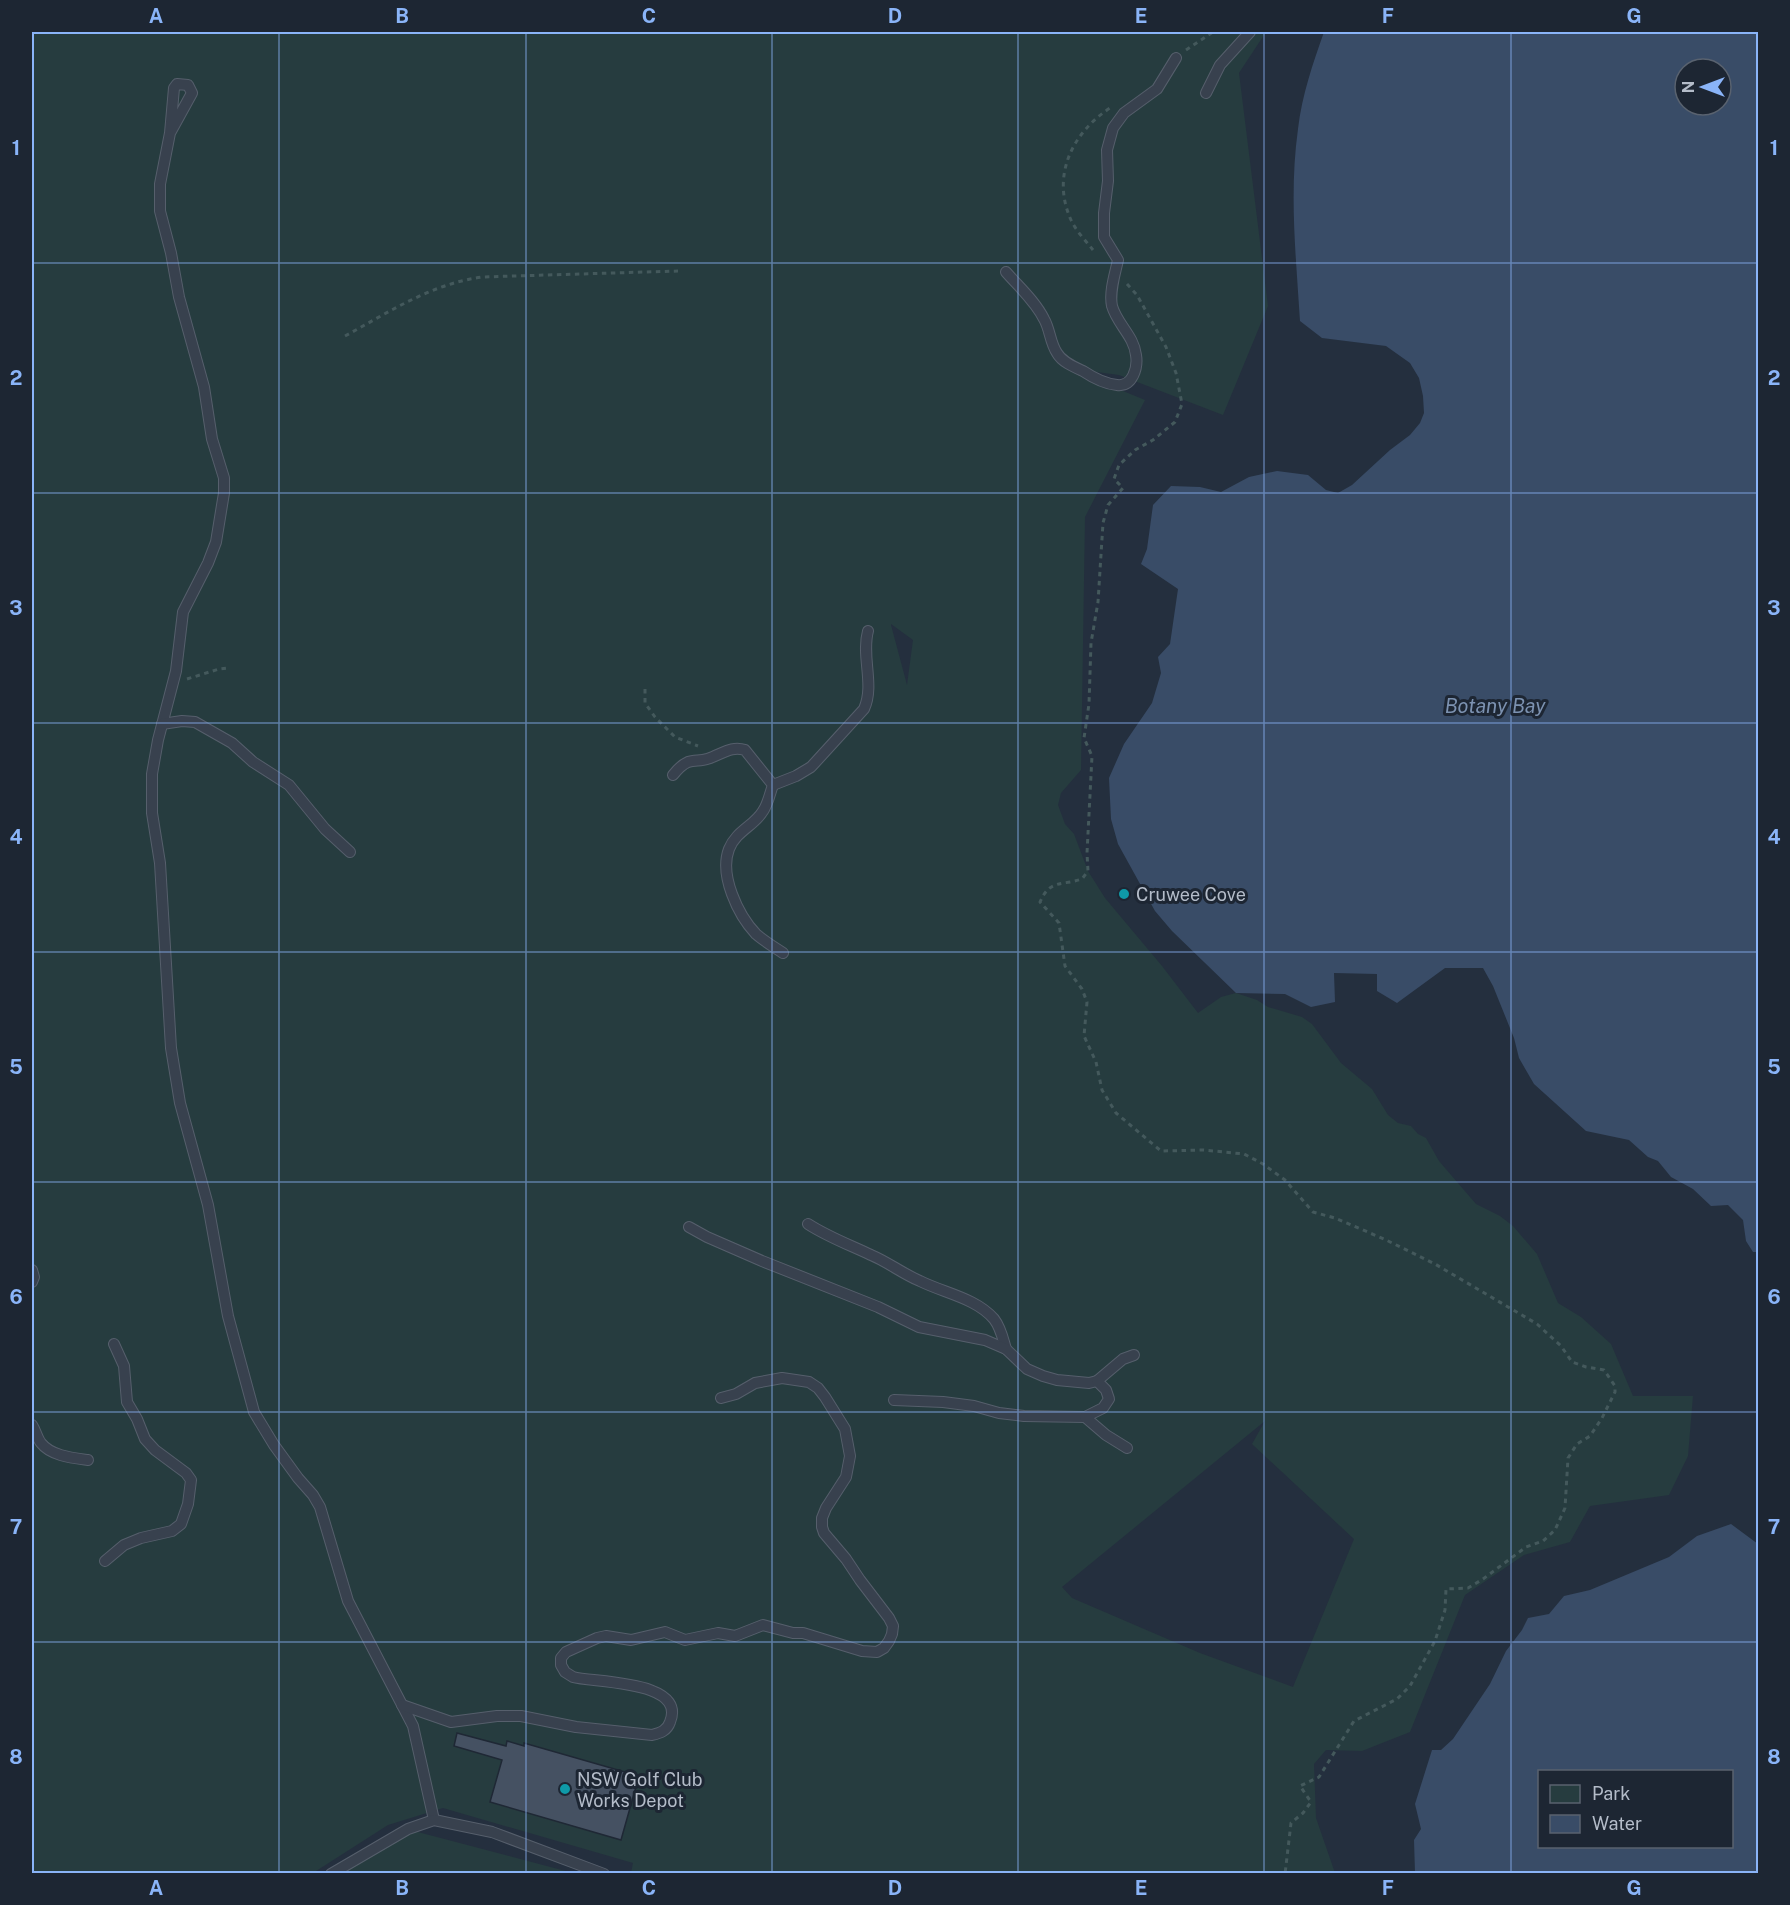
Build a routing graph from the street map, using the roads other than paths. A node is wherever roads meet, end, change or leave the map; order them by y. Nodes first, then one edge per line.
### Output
1 (1250, 32) edge
2 (1176, 58) road end
3 (1206, 93) dead end
4 (170, 133) dead end
5 (1006, 272) dead end
6 (868, 631) dead end
7 (162, 724) junction
8 (673, 776) dead end
9 (773, 785) junction
10 (350, 852) dead end
11 (783, 953) dead end
12 (808, 1224) dead end
13 (689, 1227) dead end
14 (32, 1270) edge
15 (32, 1282) edge
16 (114, 1344) dead end
17 (1006, 1349) junction
18 (1134, 1355) dead end
19 (1097, 1381) junction
20 (722, 1398) dead end
21 (894, 1400) dead end
22 (1085, 1418) junction
23 (32, 1425) edge
24 (1127, 1448) dead end
25 (88, 1460) dead end
26 (105, 1561) dead end
27 (402, 1705) junction
28 (434, 1820) junction
29 (331, 1874) edge
30 (604, 1874) edge

1 - 3 lane
2 - 5 lane
4 - 7 lane
6 - 9 lane
7 - 10 lane
7 - 27 lane
8 - 9 lane
9 - 11 lane
12 - 17 lane
13 - 17 lane
14 - 15 lane
16 - 26 lane
17 - 19 lane
18 - 19 lane
19 - 22 lane
20 - 27 lane
21 - 22 lane
22 - 24 lane
23 - 25 lane
27 - 28 lane
28 - 29 lane
28 - 30 lane

